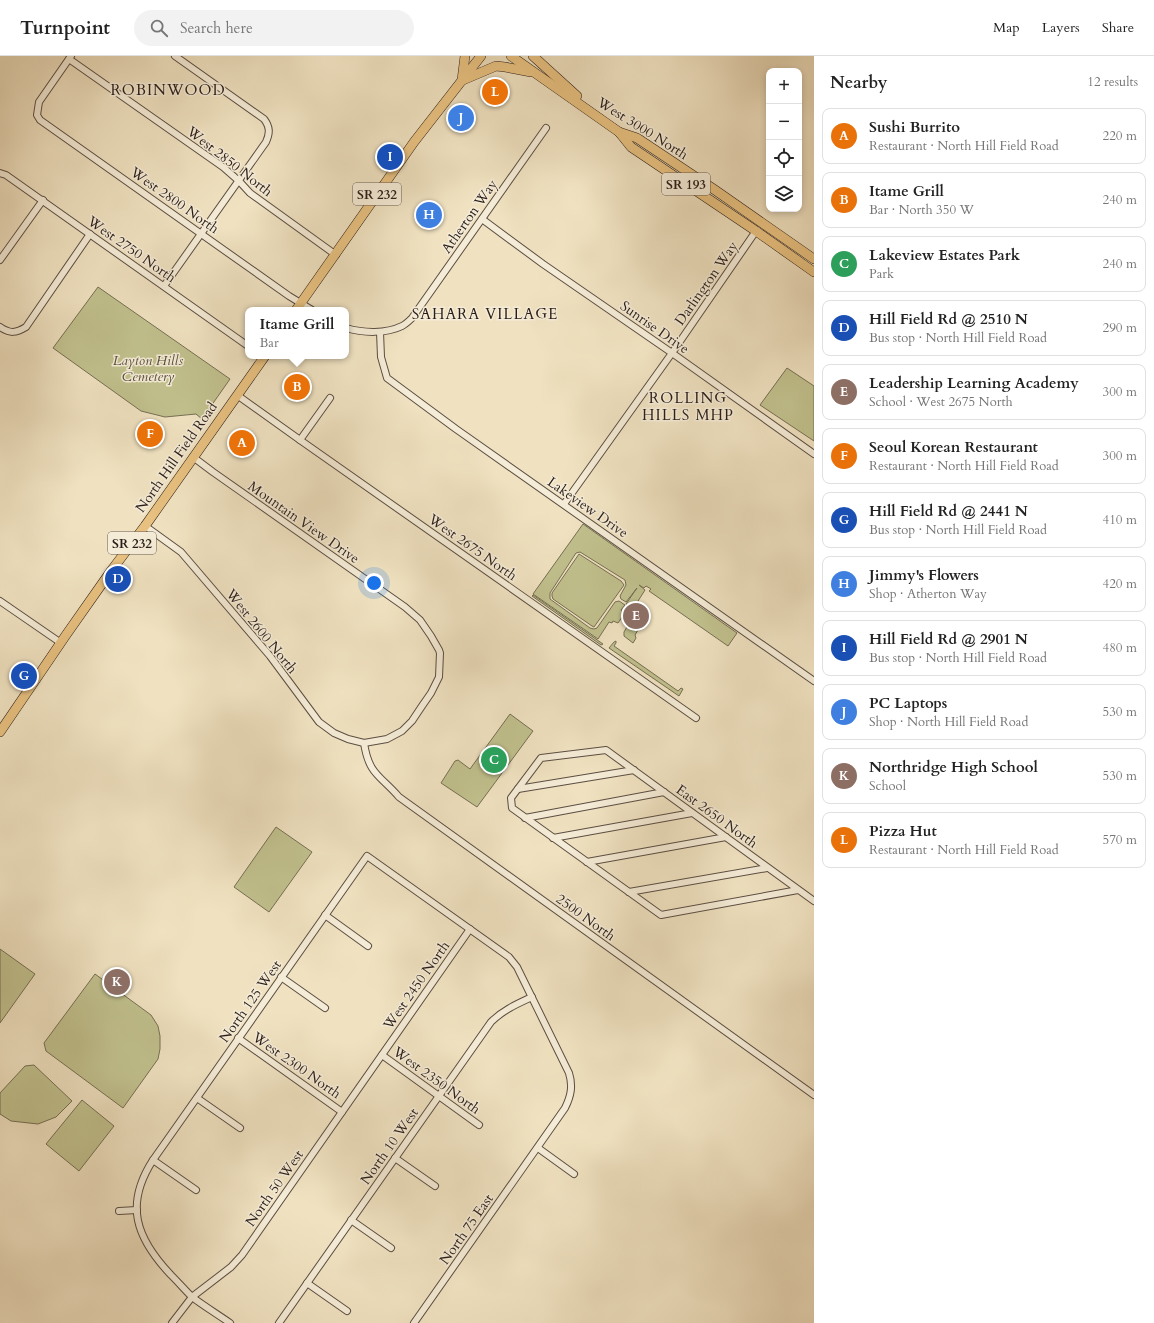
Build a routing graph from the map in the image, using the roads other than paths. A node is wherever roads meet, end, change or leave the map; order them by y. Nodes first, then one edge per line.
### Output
1 (175, 56) edge
2 (465, 56) edge
3 (481, 56) edge
4 (511, 56) edge
5 (533, 56) edge
6 (70, 58) edge
7 (535, 73) junction
8 (462, 81) junction
9 (604, 122) junction
10 (546, 128) dead end
11 (619, 132) junction
12 (0, 173) edge
13 (239, 181) junction
14 (43, 200) junction
15 (482, 219) junction
16 (756, 231) junction
17 (90, 234) junction
18 (202, 234) junction
19 (336, 255) junction
20 (812, 258) edge
21 (0, 260) edge
22 (814, 272) edge
23 (164, 286) junction
24 (298, 306) edge
25 (0, 327) edge
26 (349, 329) edge
27 (380, 332) junction
28 (245, 344) edge
29 (672, 353) junction
30 (262, 359) edge
31 (237, 395) junction
32 (330, 398) dead end
33 (300, 440) junction
34 (814, 454) edge
35 (193, 457) junction
36 (564, 504) junction
37 (145, 526) junction
38 (0, 601) edge
39 (61, 643) junction
40 (814, 681) edge
41 (696, 718) dead end
42 (0, 732) edge
43 (364, 743) junction
44 (634, 770) junction
45 (518, 789) junction
46 (664, 792) junction
47 (692, 813) junction
48 (526, 818) junction
49 (726, 837) junction
50 (553, 838) junction
51 (587, 862) junction
52 (767, 868) junction
53 (798, 890) junction
54 (629, 892) junction
55 (814, 901) edge
56 (325, 916) junction
57 (470, 929) junction
58 (368, 946) dead end
59 (281, 977) junction
60 (532, 997) junction
61 (325, 1008) dead end
62 (238, 1038) junction
63 (382, 1055) junction
64 (814, 1095) edge
65 (439, 1096) junction
66 (197, 1098) junction
67 (342, 1112) junction
68 (479, 1125) dead end
69 (240, 1128) dead end
70 (538, 1148) junction
71 (395, 1158) junction
72 (153, 1160) junction
73 (574, 1174) dead end
74 (435, 1186) dead end
75 (196, 1190) dead end
76 (137, 1210) junction
77 (119, 1211) dead end
78 (351, 1220) junction
79 (391, 1248) dead end
80 (308, 1283) junction
81 (192, 1297) junction
82 (347, 1311) dead end
83 (172, 1323) edge
84 (230, 1323) edge
85 (279, 1323) edge
86 (414, 1323) edge

1 - 13 street
2 - 8 main road
3 - 8 main road, SR 232
4 - 7 main road, West 3000 North / SR 193
5 - 9 main road
6 - 13 street, West 2850 North
6 - 18 street, West 2800 North
7 - 8 main road
7 - 9 main road, West 3000 North / SR 193
8 - 19 main road, SR 232
9 - 11 main road, West 3000 North / SR 193
10 - 15 street, Atherton Way
11 - 16 main road, SR 193
11 - 20 main road, West 3000 North / SR 193
12 - 14 street, West 2750 North
13 - 18 street
13 - 19 street, West 2850 North
14 - 17 street, West 2750 North
14 - 21 street
15 - 27 street, Atherton Way
15 - 29 street, Sunrise Drive
16 - 20 main road
16 - 22 main road, SR 193
16 - 29 street, Darlington Way
17 - 23 street, West 2750 North
17 - 25 street
18 - 23 street
18 - 24 street, West 2800 North
19 - 24 main road, SR 232
23 - 28 street, West 2750 North
26 - 27 street
27 - 36 street, Lakeview Drive
29 - 34 street, Sunrise Drive
29 - 36 street, Darlington Way
30 - 31 main road, North Hill Field Road / SR 232
31 - 33 street, West 2675 North
31 - 35 main road, North Hill Field Road / SR 232
32 - 33 street
33 - 41 street, West 2675 North
35 - 37 main road, North Hill Field Road / SR 232
35 - 43 street, Mountain View Drive
36 - 40 street, Lakeview Drive
37 - 39 main road, North Hill Field Road / SR 232
37 - 43 street, West 2600 North
38 - 39 street
39 - 42 main road, North Hill Field Road / SR 232
43 - 64 street, 2500 North
44 - 45 street
44 - 45 street, East 2650 North
44 - 46 street, East 2650 North
45 - 48 street
46 - 47 street, East 2650 North
46 - 48 street
47 - 49 street, East 2650 North
47 - 50 street
48 - 50 street
49 - 51 street
49 - 52 street, East 2650 North
50 - 51 street
51 - 54 street
52 - 53 street, East 2650 North
52 - 54 street
53 - 54 street
53 - 55 street, East 2650 North
56 - 57 street, North 125 West
56 - 58 street
56 - 59 street, North 125 West
57 - 60 street
57 - 63 street, West 2450 North
59 - 61 street
59 - 62 street, North 125 West
60 - 65 street, North 10 West
60 - 70 street, North 75 East
62 - 66 street, North 125 West
62 - 67 street, West 2300 North
63 - 65 street, West 2350 North
63 - 67 street, North 50 West
65 - 68 street, West 2350 North
65 - 71 street, North 10 West
66 - 69 street
66 - 72 street, North 125 West
67 - 81 street, North 50 West
70 - 73 street
70 - 86 street, North 75 East
71 - 74 street
71 - 78 street, North 10 West
72 - 75 street
72 - 76 street, North 125 West
76 - 77 street
76 - 81 street, North 125 West
78 - 79 street
78 - 80 street, North 10 West
80 - 82 street
80 - 85 street, North 10 West
81 - 83 street, North 50 West
81 - 84 street, North 125 West

